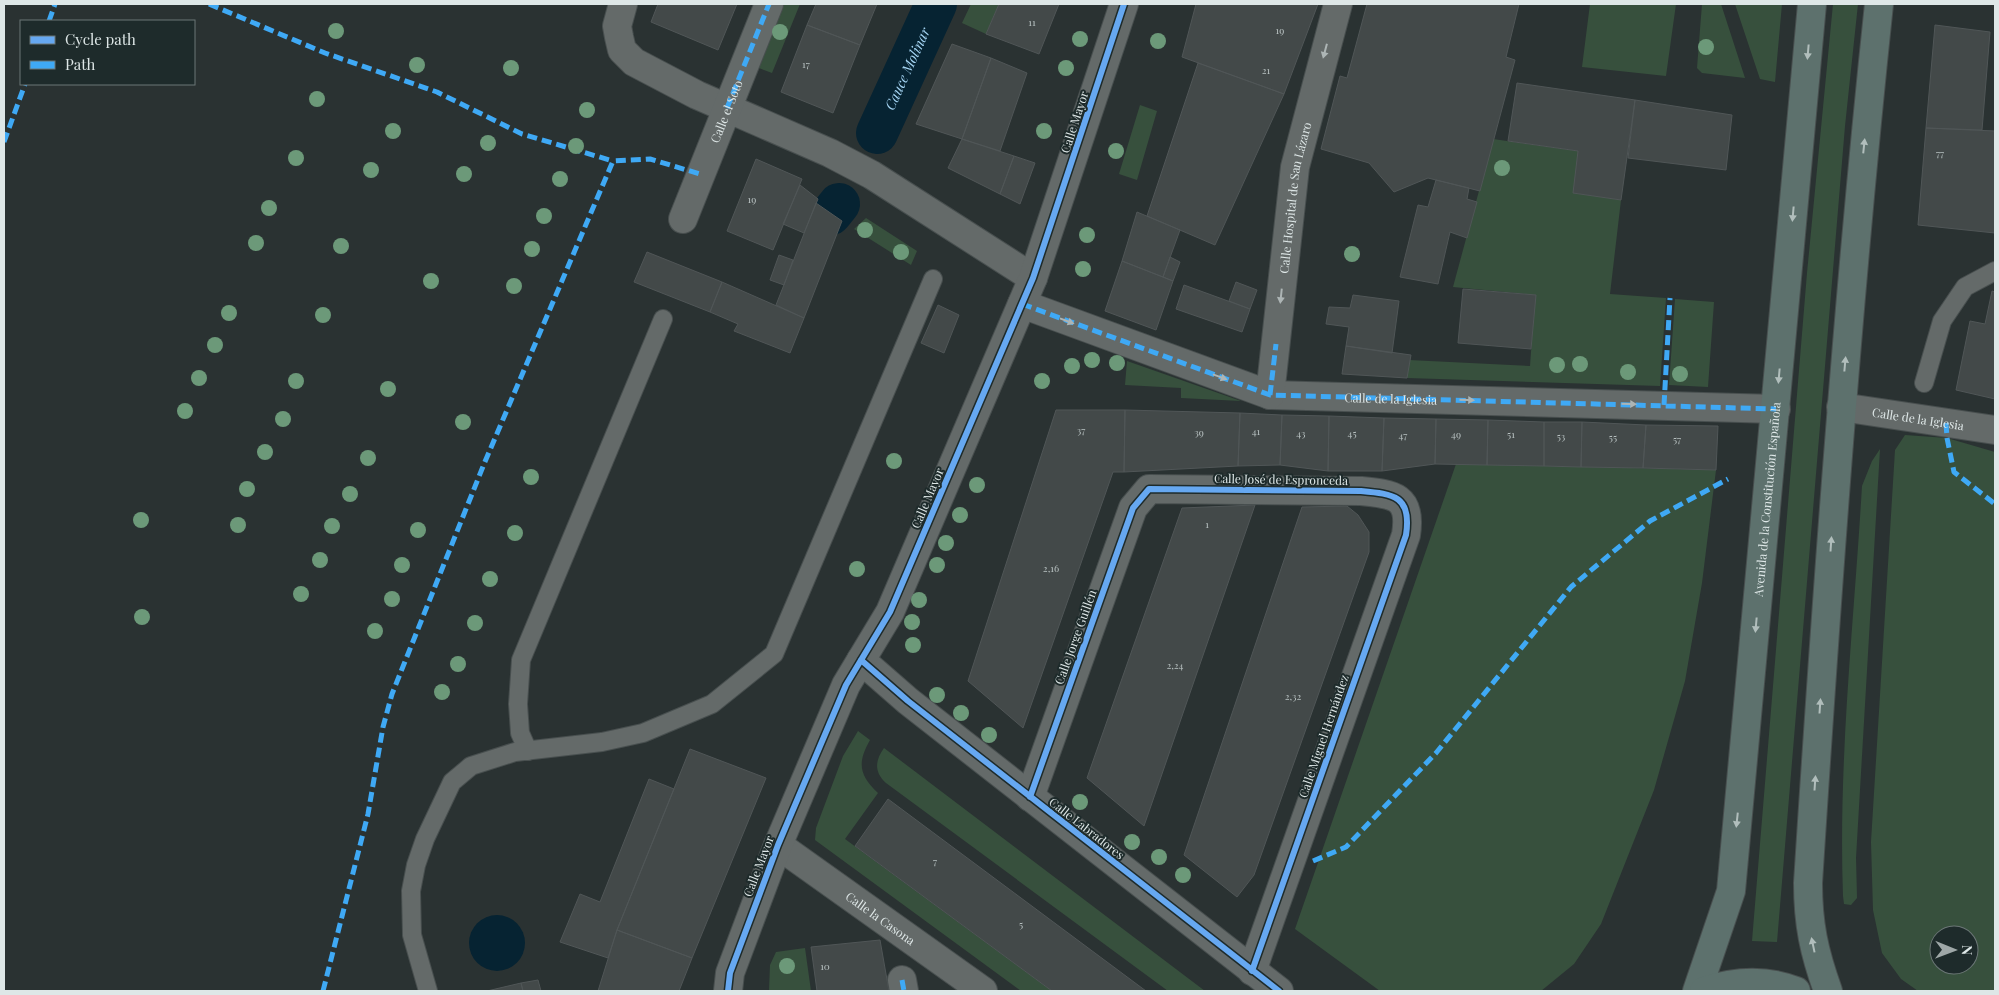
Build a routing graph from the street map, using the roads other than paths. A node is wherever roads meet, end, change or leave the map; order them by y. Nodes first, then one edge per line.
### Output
1 (623, 4) edge
2 (769, 4) edge
3 (1124, 4) edge
4 (1338, 4) edge
5 (1812, 4) edge
6 (1879, 4) edge
7 (727, 108) junction
8 (683, 219) dead end
9 (1995, 271) edge
10 (1033, 278) junction
11 (932, 280) dead end
12 (1022, 304) junction
13 (663, 319) dead end
14 (1924, 383) dead end
15 (1270, 395) junction
16 (1841, 407) junction
17 (1776, 409) junction
18 (1995, 430) edge
19 (1149, 489) joint
20 (1406, 508) joint
21 (861, 660) junction
22 (528, 751) junction
23 (1030, 797) junction
24 (778, 846) junction
25 (1252, 971) junction
26 (428, 991) edge
27 (728, 991) edge
28 (983, 991) edge
29 (1279, 991) edge
30 (1697, 991) edge
31 (1704, 991) edge
32 (1796, 991) edge
33 (1828, 991) edge

1 - 7 street
2 - 7 street, Calle el Soto
3 - 10 street, Calle Mayor
4 -> 15 street, Calle Hospital de San Lázaro
5 -> 17 highway, Avenida de la Constitución Española
16 -> 6 highway
7 - 8 street, Calle el Soto
7 - 10 street
9 - 14 lane
10 - 12 street, Calle Mayor
11 - 22 lane
12 -> 15 street, Calle de la Iglesia
12 - 21 street, Calle Mayor
13 - 22 lane
15 -> 17 street, Calle de la Iglesia
16 - 18 street, Calle de la Iglesia
33 -> 16 highway
17 -> 30 highway, Avenida de la Constitución Española
19 - 20 street, Calle José de Espronceda
19 - 23 street, Calle Jorge Guillén
20 - 25 street, Calle Miguel Hernández
21 - 23 street, Calle Labradores
21 - 24 street, Calle Mayor
22 - 26 lane
23 - 25 street, Calle Labradores
24 - 27 street, Calle Mayor
24 - 28 street, Calle la Casona
25 - 29 street, Calle Labradores
31 - 32 highway

